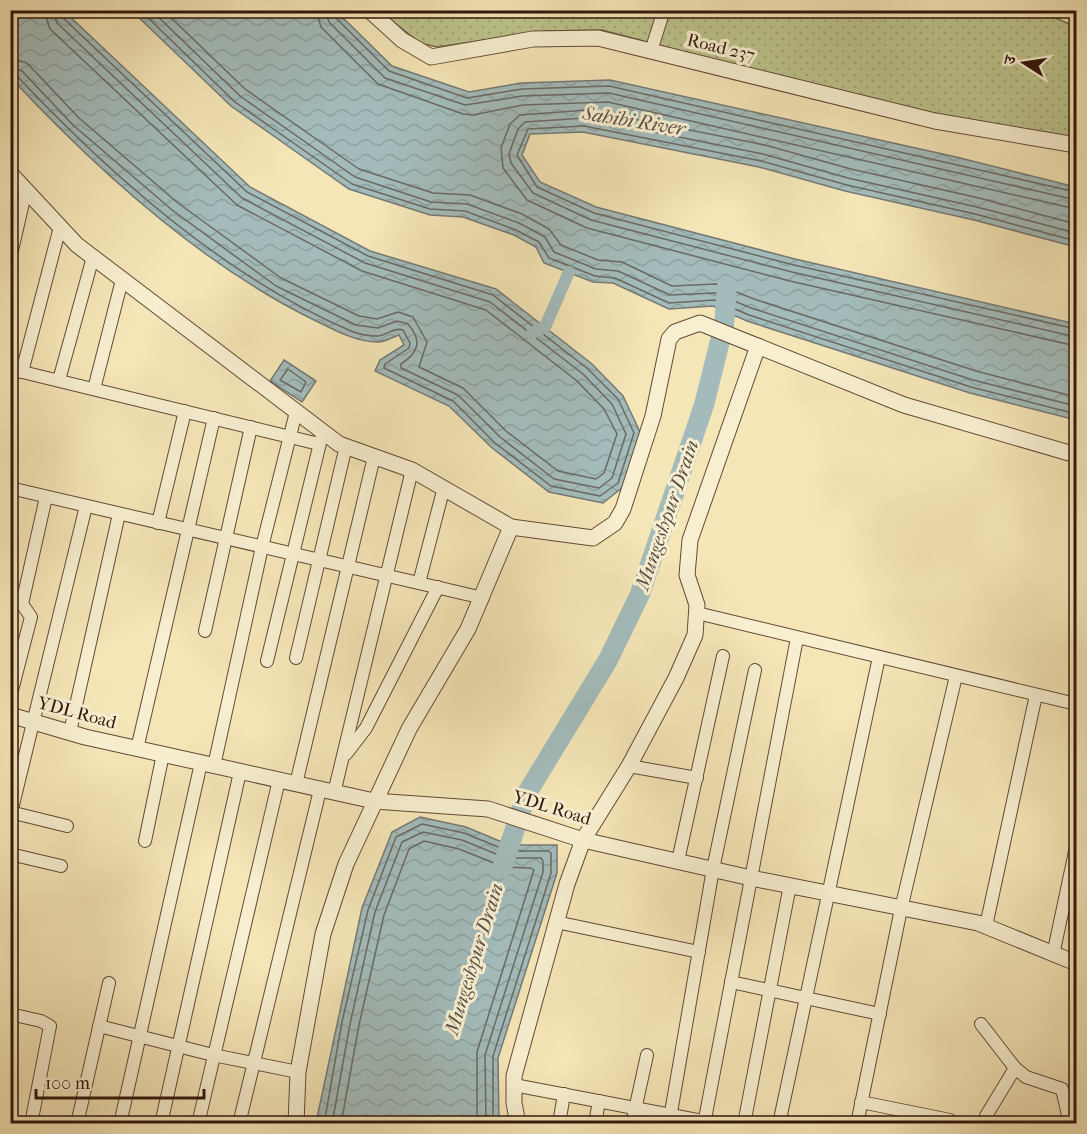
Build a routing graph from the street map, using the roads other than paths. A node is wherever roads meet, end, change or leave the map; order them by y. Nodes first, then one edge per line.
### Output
1 (369, 10) edge
2 (664, 10) edge
3 (651, 51) junction
4 (1077, 145) edge
5 (10, 173) edge
6 (26, 190) junction
7 (60, 227) junction
8 (93, 257) junction
9 (10, 260) edge
10 (122, 280) junction
11 (759, 346) junction
12 (16, 371) edge
13 (59, 381) junction
14 (94, 389) junction
15 (185, 411) junction
16 (296, 411) junction
17 (214, 418) junction
18 (251, 427) junction
19 (290, 436) junction
20 (321, 438) junction
21 (346, 446) junction
22 (1077, 455) edge
23 (374, 457) junction
24 (412, 470) junction
25 (444, 487) junction
26 (10, 488) edge
27 (46, 496) junction
28 (86, 506) junction
29 (119, 514) junction
30 (158, 523) junction
31 (511, 526) junction
32 (189, 530) junction
33 (225, 538) junction
34 (262, 547) junction
35 (293, 554) junction
36 (320, 560) junction
37 (348, 567) junction
38 (387, 576) junction
39 (419, 583) junction
40 (438, 587) junction
41 (483, 598) junction
42 (697, 613) junction
43 (205, 631) dead end
44 (797, 638) junction
45 (723, 656) dead end
46 (879, 657) junction
47 (296, 658) dead end
48 (267, 661) dead end
49 (755, 670) dead end
50 (956, 676) junction
51 (1036, 695) junction
52 (10, 698) edge
53 (1077, 704) edge
54 (10, 715) edge
55 (33, 720) junction
56 (70, 732) junction
57 (137, 749) junction
58 (163, 754) junction
59 (344, 757) junction
60 (207, 764) junction
61 (629, 766) junction
62 (240, 772) junction
63 (696, 778) junction
64 (279, 780) junction
65 (296, 784) junction
66 (327, 791) junction
67 (374, 801) junction
68 (11, 814) edge
69 (67, 826) dead end
70 (584, 840) junction
71 (145, 841) dead end
72 (1077, 847) edge
73 (10, 854) edge
74 (678, 861) junction
75 (61, 866) dead end
76 (713, 869) junction
77 (751, 878) junction
78 (790, 885) junction
79 (827, 892) junction
80 (901, 909) junction
81 (556, 922) junction
82 (986, 926) junction
83 (699, 952) junction
84 (1053, 954) junction
85 (1077, 963) edge
86 (731, 982) junction
87 (109, 983) dead end
88 (770, 990) junction
89 (805, 998) junction
90 (10, 1014) edge
91 (880, 1014) junction
92 (981, 1024) dead end
93 (99, 1026) junction
94 (139, 1036) junction
95 (178, 1046) junction
96 (213, 1055) junction
97 (647, 1055) dead end
98 (253, 1063) junction
99 (1015, 1068) junction
100 (298, 1072) junction
101 (514, 1084) junction
102 (1062, 1089) junction
103 (1077, 1093) edge
104 (564, 1094) junction
105 (600, 1101) junction
106 (861, 1102) junction
107 (635, 1107) junction
108 (986, 1116) dead end
109 (906, 1117) edge
110 (670, 1118) edge
111 (950, 1120) dead end
112 (704, 1122) edge
113 (31, 1124) edge
114 (76, 1124) edge
115 (120, 1124) edge
116 (161, 1124) edge
117 (198, 1124) edge
118 (239, 1124) edge
119 (296, 1124) edge
120 (518, 1124) edge
121 (559, 1124) edge
122 (595, 1124) edge
123 (632, 1124) edge
124 (718, 1124) edge
125 (744, 1124) edge
126 (778, 1124) edge
127 (857, 1124) edge
128 (1070, 1124) edge

1 - 3 street, Road 237
2 - 3 street
3 - 4 street, Road 237
5 - 6 street
6 - 7 street
6 - 9 street
7 - 8 street
7 - 12 street
8 - 10 street
8 - 13 street
10 - 14 street
10 - 16 street
11 - 22 street
11 - 31 street
11 - 42 street
12 - 13 street
13 - 14 street
14 - 15 street
15 - 17 street
15 - 30 street
16 - 19 street
16 - 20 street
17 - 18 street
17 - 32 street
18 - 19 street
18 - 33 street
19 - 20 street
19 - 34 street
20 - 21 street
20 - 35 street
21 - 23 street
21 - 36 street
23 - 24 street
23 - 37 street
24 - 25 street
24 - 38 street
25 - 31 street
25 - 39 street
26 - 27 street
27 - 28 street
27 - 52 street
28 - 29 street
28 - 55 street
29 - 30 street
29 - 56 street
30 - 32 street
31 - 41 street
32 - 33 street
32 - 57 street
33 - 34 street
33 - 43 street
34 - 35 street
34 - 60 street
35 - 36 street
35 - 48 street
36 - 37 street
36 - 47 street
37 - 38 street
37 - 65 street
38 - 39 street
38 - 59 street
39 - 40 street
40 - 41 street
40 - 59 street
41 - 67 street
42 - 44 street
42 - 61 street
44 - 46 street
44 - 77 street
45 - 63 street
46 - 50 street
46 - 79 street
49 - 76 street
50 - 51 street
50 - 80 street
51 - 53 street
51 - 82 street
54 - 55 street, YDL Road
55 - 56 street, YDL Road
55 - 68 street
56 - 57 street, YDL Road
57 - 58 street, YDL Road
58 - 60 street, YDL Road
58 - 71 street
59 - 66 street
60 - 62 street, YDL Road
60 - 94 street
61 - 63 street
61 - 70 street
62 - 64 street, YDL Road
62 - 95 street
63 - 74 street
64 - 65 street, YDL Road
64 - 96 street
65 - 66 street, YDL Road
66 - 67 street, YDL Road
66 - 98 street
67 - 70 street, YDL Road
67 - 100 street
68 - 69 street
70 - 74 street, YDL Road
70 - 81 street
72 - 84 street
73 - 75 street
74 - 76 street, YDL Road
76 - 77 street, YDL Road
76 - 83 street
77 - 78 street, YDL Road
77 - 86 street
78 - 79 street, YDL Road
78 - 88 street
79 - 80 street, YDL Road
79 - 89 street
80 - 82 street, YDL Road
80 - 91 street
81 - 83 street
81 - 101 street
82 - 84 street, YDL Road
83 - 110 street
84 - 85 street, YDL Road
86 - 88 street
86 - 112 street
87 - 93 street
88 - 89 street
88 - 125 street
89 - 91 street
89 - 126 street
90 - 113 street
91 - 106 street
92 - 99 street
93 - 94 street
93 - 114 street
94 - 95 street
94 - 115 street
95 - 96 street
95 - 116 street
96 - 98 street
96 - 117 street
97 - 107 street
98 - 100 street
98 - 118 street
99 - 102 street
99 - 108 street
100 - 119 street
101 - 104 street
101 - 120 street
102 - 103 street
102 - 128 street
104 - 105 street
104 - 121 street
105 - 107 street
105 - 122 street
106 - 109 street
106 - 127 street
107 - 110 street
107 - 123 street
109 - 111 street
110 - 112 street
112 - 124 street

